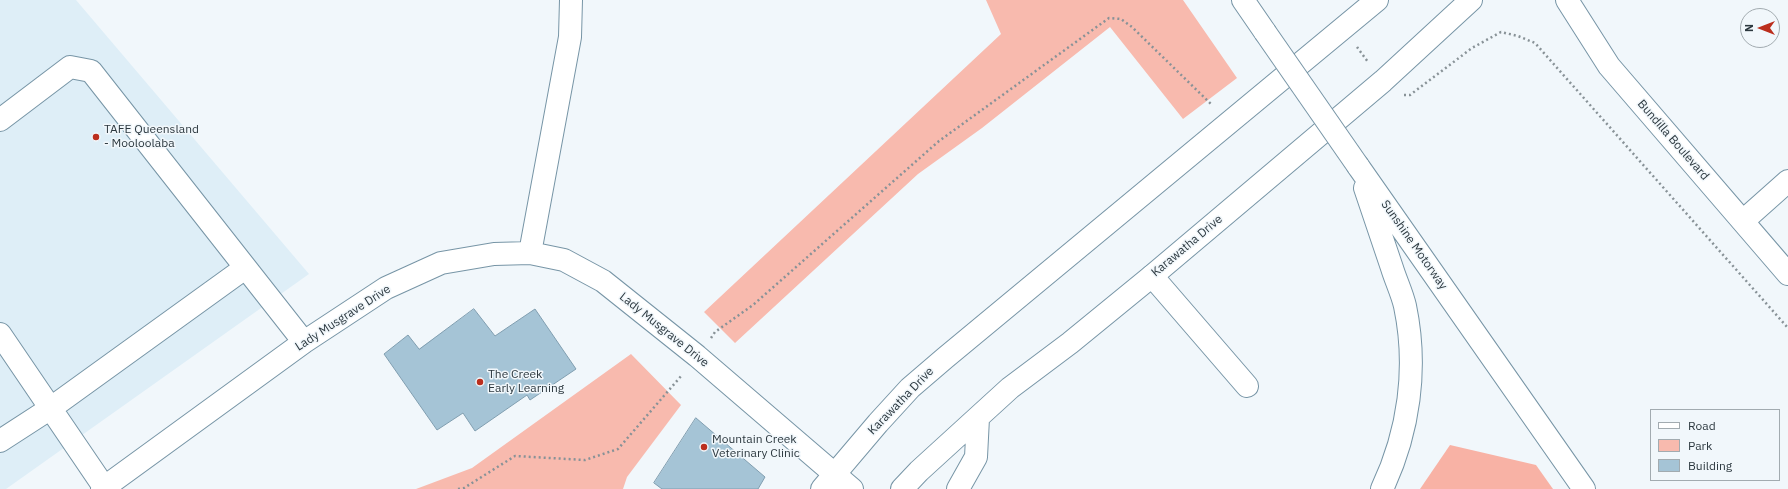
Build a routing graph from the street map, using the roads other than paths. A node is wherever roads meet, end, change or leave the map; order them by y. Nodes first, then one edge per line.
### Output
1 (572, 0) edge
2 (1244, 0) edge
3 (1376, 0) edge
4 (1471, 0) edge
5 (1567, 0) edge
6 (0, 120) edge
7 (1358, 166) junction
8 (1788, 181) edge
9 (1743, 221) junction
10 (530, 253) junction
11 (245, 268) junction
12 (1788, 274) edge
13 (1152, 276) junction
14 (0, 334) edge
15 (304, 342) junction
16 (1247, 386) dead end
17 (50, 408) junction
18 (978, 418) junction
19 (0, 441) edge
20 (829, 481) edge
21 (103, 488) edge
22 (852, 489) edge
23 (902, 489) edge
24 (958, 489) edge
25 (1382, 489) edge
26 (1584, 489) edge

1 - 10 main road
2 - 7 main road, Sunshine Motorway, bridge
3 - 20 main road, Karawatha Drive
4 - 13 main road, Karawatha Drive
5 - 9 main road, Bundilla Boulevard
6 - 11 main road
7 - 25 main road
7 - 26 main road, Sunshine Motorway
8 - 9 main road
9 - 12 main road, Bundilla Boulevard
10 - 15 main road, Lady Musgrave Drive
10 - 20 main road, Lady Musgrave Drive
11 - 15 main road
11 - 17 main road
13 - 16 main road
13 - 18 main road, Karawatha Drive
14 - 17 main road
15 - 21 main road, Lady Musgrave Drive
17 - 19 main road
17 - 21 main road
18 - 23 main road, Karawatha Drive
18 - 24 main road
20 - 22 main road, Lady Musgrave Drive

